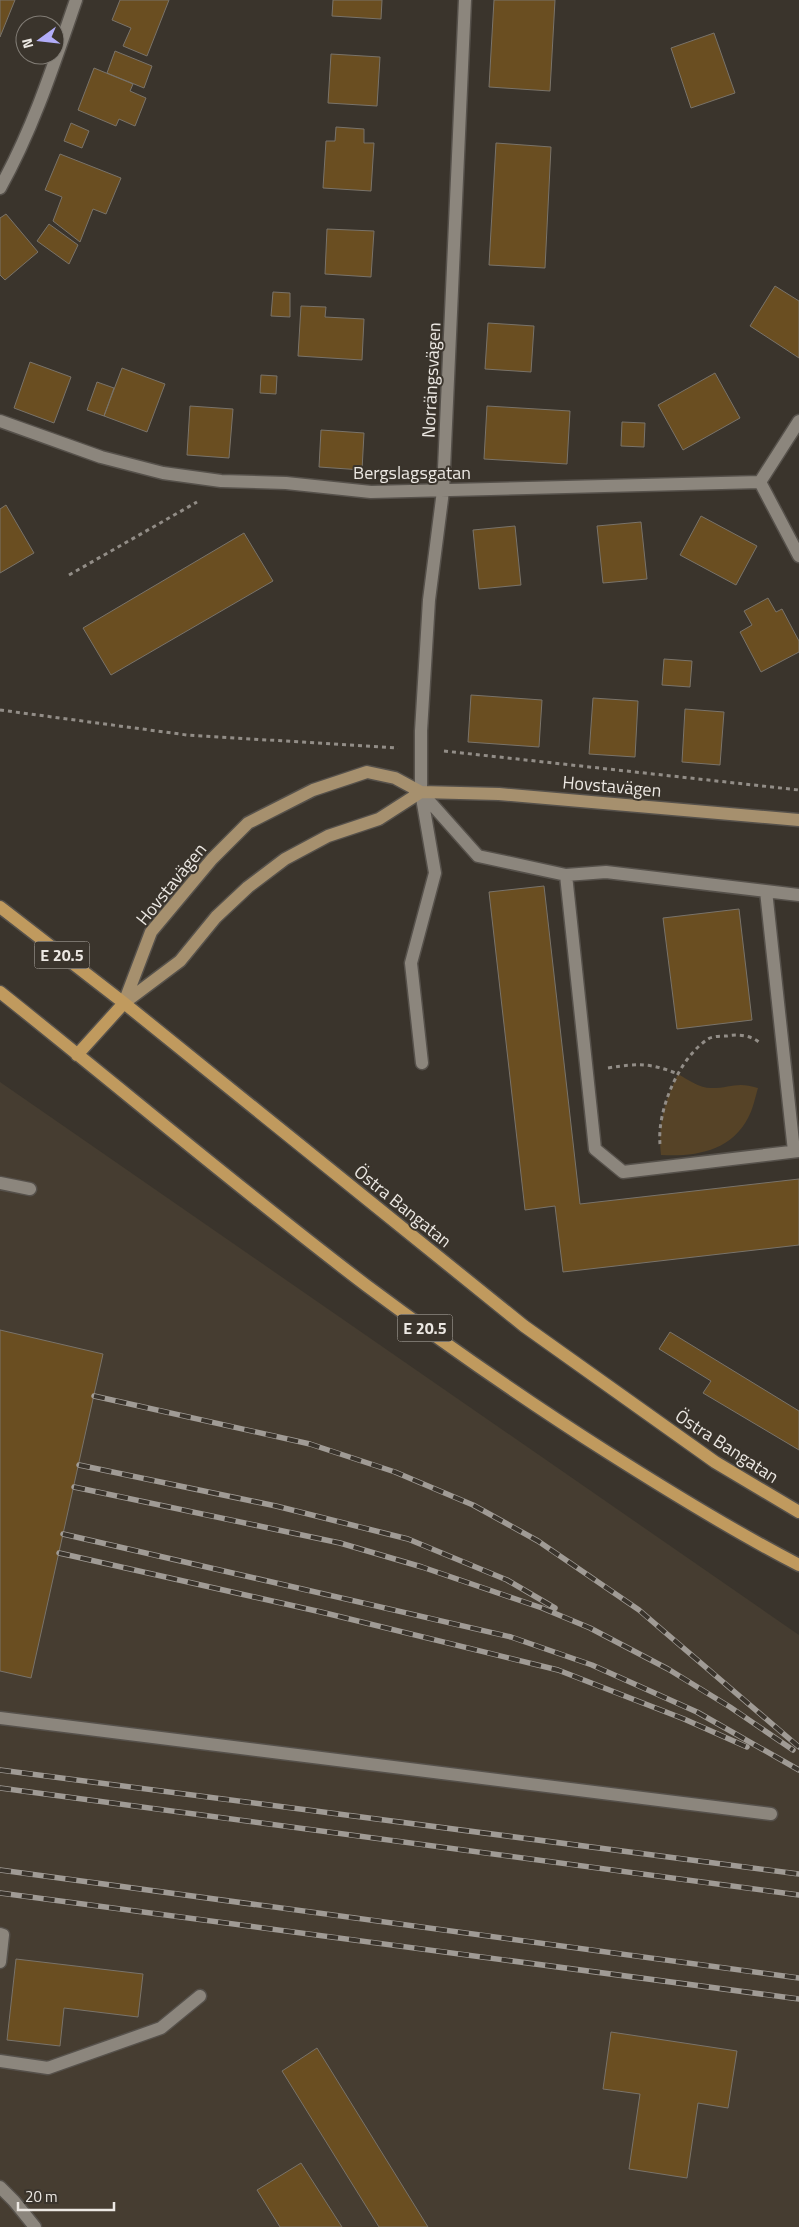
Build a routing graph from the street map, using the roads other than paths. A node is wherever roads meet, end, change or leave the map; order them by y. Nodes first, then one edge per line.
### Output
1 (76, 0) edge
2 (465, 0) edge
3 (0, 188) edge
4 (0, 421) edge
5 (799, 421) edge
6 (760, 482) junction
7 (443, 491) junction
8 (799, 556) edge
9 (421, 792) junction
10 (799, 820) edge
11 (566, 874) junction
12 (766, 891) junction
13 (799, 895) edge
14 (0, 907) edge
15 (0, 992) edge
16 (124, 1003) junction
17 (77, 1055) junction
18 (422, 1063) dead end
19 (797, 1151) edge
20 (0, 1183) edge
21 (30, 1189) dead end
22 (799, 1512) edge
23 (799, 1564) edge
24 (0, 1718) edge
25 (771, 1814) dead end
26 (0, 1934) edge
27 (0, 1962) edge
28 (200, 1996) dead end
29 (0, 2060) edge
30 (0, 2187) edge
31 (35, 2227) edge

1 - 3 street
2 - 7 street, Norrängsvägen
4 - 7 street, Bergslagsgatan
5 - 6 street
6 - 7 street, Bergslagsgatan
6 - 8 street
7 - 9 street, Norrängsvägen
9 - 10 street, Hovstavägen
9 - 11 street
9 - 16 street
9 - 16 street, Hovstavägen
9 - 18 street, Norrängsvägen
11 - 12 street
11 - 19 street
12 - 13 street
12 - 19 street
14 - 16 main road, Östra Bangatan / E 20.5
15 - 17 main road, E 20.5
16 - 17 main road
16 - 22 main road, Östra Bangatan / E 20.5
17 - 23 main road, E 20.5
20 - 21 street
24 - 25 street
26 - 27 street
28 - 29 street
30 - 31 street

